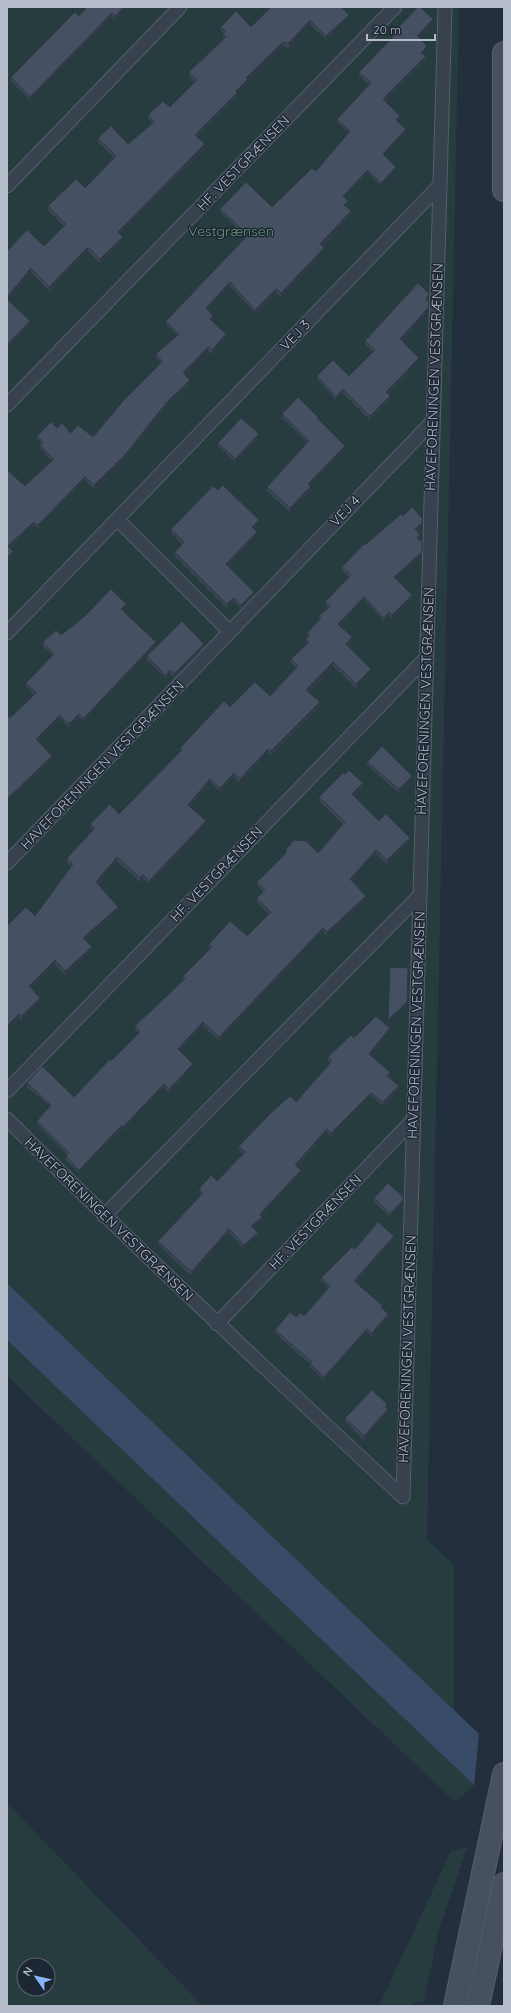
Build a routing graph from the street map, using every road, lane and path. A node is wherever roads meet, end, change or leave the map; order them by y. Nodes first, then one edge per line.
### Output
1 (180, 7) edge
2 (395, 7) edge
3 (445, 7) edge
4 (504, 53) edge
5 (440, 185) junction
6 (7, 186) edge
7 (504, 190) edge
8 (7, 405) edge
9 (433, 421) junction
10 (117, 519) junction
11 (258, 602) joint
12 (230, 632) junction
13 (7, 633) edge
14 (426, 658) junction
15 (7, 863) edge
16 (420, 895) junction
17 (7, 1091) edge
18 (7, 1119) edge
19 (413, 1120) junction
20 (104, 1216) junction
21 (217, 1324) junction
22 (504, 1774) edge
23 (504, 1884) edge
24 (455, 2006) edge
25 (478, 2006) edge

1 - 6 lane
2 - 8 lane, HF. VESTGRÆNSEN
3 - 5 lane, HAVEFORENINGEN VESTGRÆNSEN
4 - 7 street
5 - 9 lane, HAVEFORENINGEN VESTGRÆNSEN
5 - 10 lane, VEJ 3
9 - 11 lane, VEJ 4
9 - 14 lane, HAVEFORENINGEN VESTGRÆNSEN
10 - 12 lane
10 - 13 lane
11 - 12 lane, HAVEFORENINGEN VESTGRÆNSEN
12 - 15 lane, HAVEFORENINGEN VESTGRÆNSEN
14 - 16 lane, HAVEFORENINGEN VESTGRÆNSEN
14 - 17 lane, HF. VESTGRÆNSEN
16 - 19 lane, HAVEFORENINGEN VESTGRÆNSEN
16 - 20 lane
18 - 20 lane, HAVEFORENINGEN VESTGRÆNSEN
19 - 21 lane, HF. VESTGRÆNSEN
19 - 21 lane, HAVEFORENINGEN VESTGRÆNSEN
20 - 21 lane, HAVEFORENINGEN VESTGRÆNSEN
22 - 24 street
23 - 25 street

